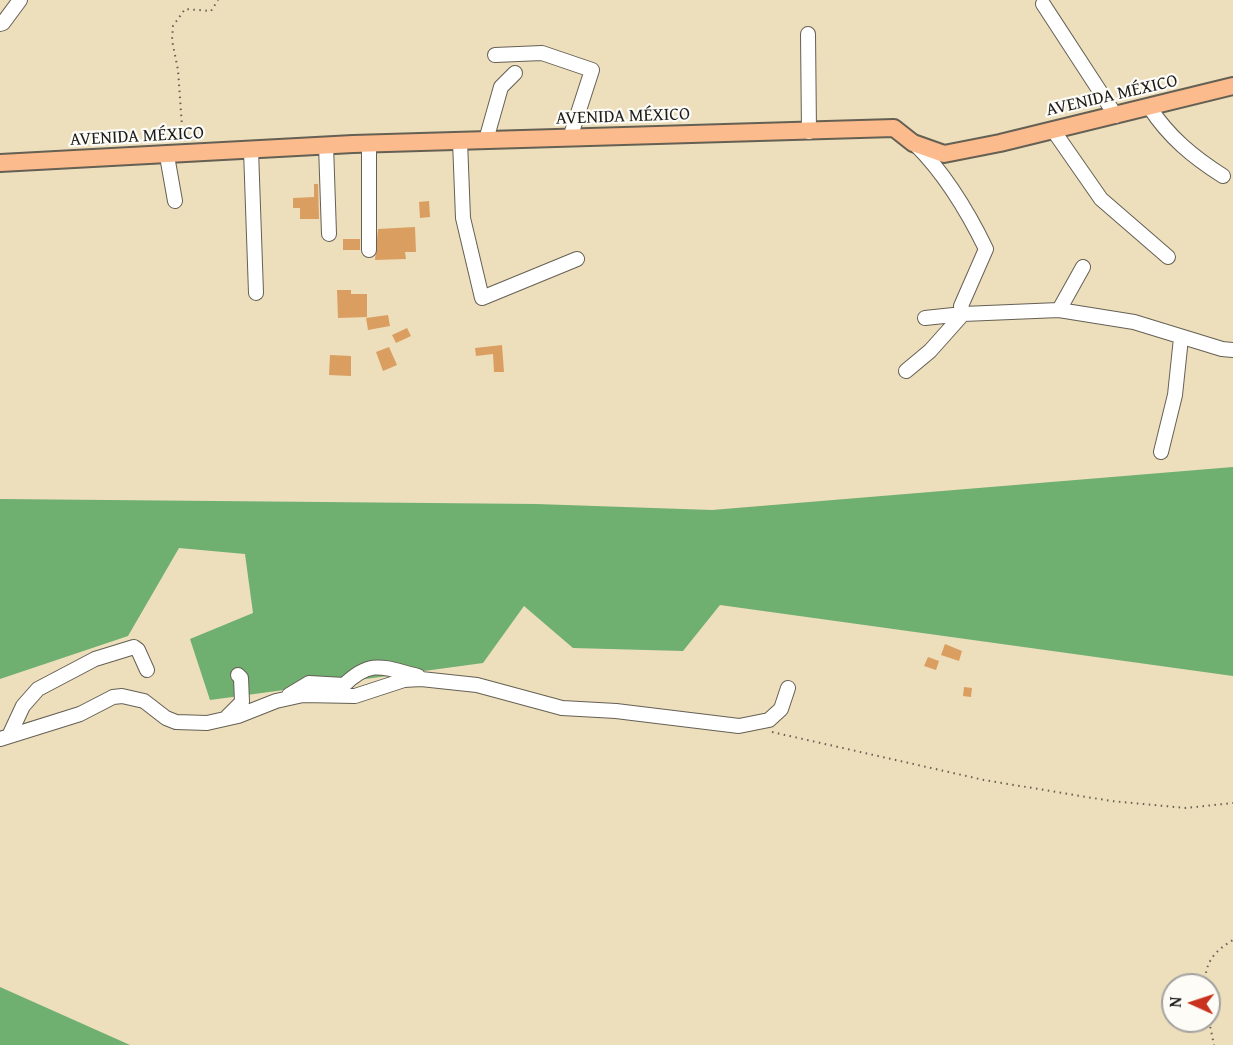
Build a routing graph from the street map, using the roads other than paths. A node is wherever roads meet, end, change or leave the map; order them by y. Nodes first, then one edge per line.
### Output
1 (20, 0) edge
2 (1043, 4) dead end
3 (0, 24) edge
4 (808, 33) dead end
5 (495, 55) dead end
6 (515, 73) dead end
7 (1233, 86) edge
8 (1150, 108) junction
9 (1116, 116) junction
10 (1053, 130) junction
11 (809, 132) junction
12 (570, 138) junction
13 (486, 140) junction
14 (460, 141) junction
15 (369, 143) junction
16 (913, 143) junction
17 (326, 145) junction
18 (251, 150) junction
19 (176, 155) junction
20 (0, 163) edge
21 (1223, 176) dead end
22 (175, 201) dead end
23 (329, 234) dead end
24 (369, 250) dead end
25 (1168, 257) dead end
26 (577, 260) dead end
27 (1083, 267) dead end
28 (256, 293) dead end
29 (1059, 310) junction
30 (963, 314) junction
31 (925, 318) dead end
32 (1181, 338) junction
33 (1233, 350) edge
34 (906, 371) dead end
35 (1161, 452) dead end
36 (147, 670) dead end
37 (238, 675) dead end
38 (428, 680) junction
39 (788, 688) dead end
40 (287, 699) junction
41 (223, 720) junction
42 (4, 738) edge

1 - 3 street
2 - 9 street
4 - 11 street
5 - 12 street
6 - 13 street
7 - 8 main road, AVENIDA MÉXICO
8 - 9 main road, AVENIDA MÉXICO
8 - 21 street
9 - 10 main road, AVENIDA MÉXICO
10 - 16 main road, AVENIDA MÉXICO
10 - 25 street
11 - 12 main road, AVENIDA MÉXICO
11 - 16 main road, AVENIDA MÉXICO
12 - 13 main road, AVENIDA MÉXICO
13 - 14 main road, AVENIDA MÉXICO
14 - 15 main road, AVENIDA MÉXICO
14 - 26 street
15 - 17 main road, AVENIDA MÉXICO
15 - 24 street
16 - 30 street
17 - 18 main road, AVENIDA MÉXICO
17 - 23 street
18 - 19 main road, AVENIDA MÉXICO
18 - 28 street
19 - 20 main road, AVENIDA MÉXICO
19 - 22 street
27 - 29 street
29 - 30 street
29 - 32 street
30 - 31 street
30 - 34 street
32 - 33 street
32 - 35 street
36 - 42 street
37 - 41 street
38 - 39 street
38 - 40 street
38 - 40 street
40 - 41 street
41 - 42 street

